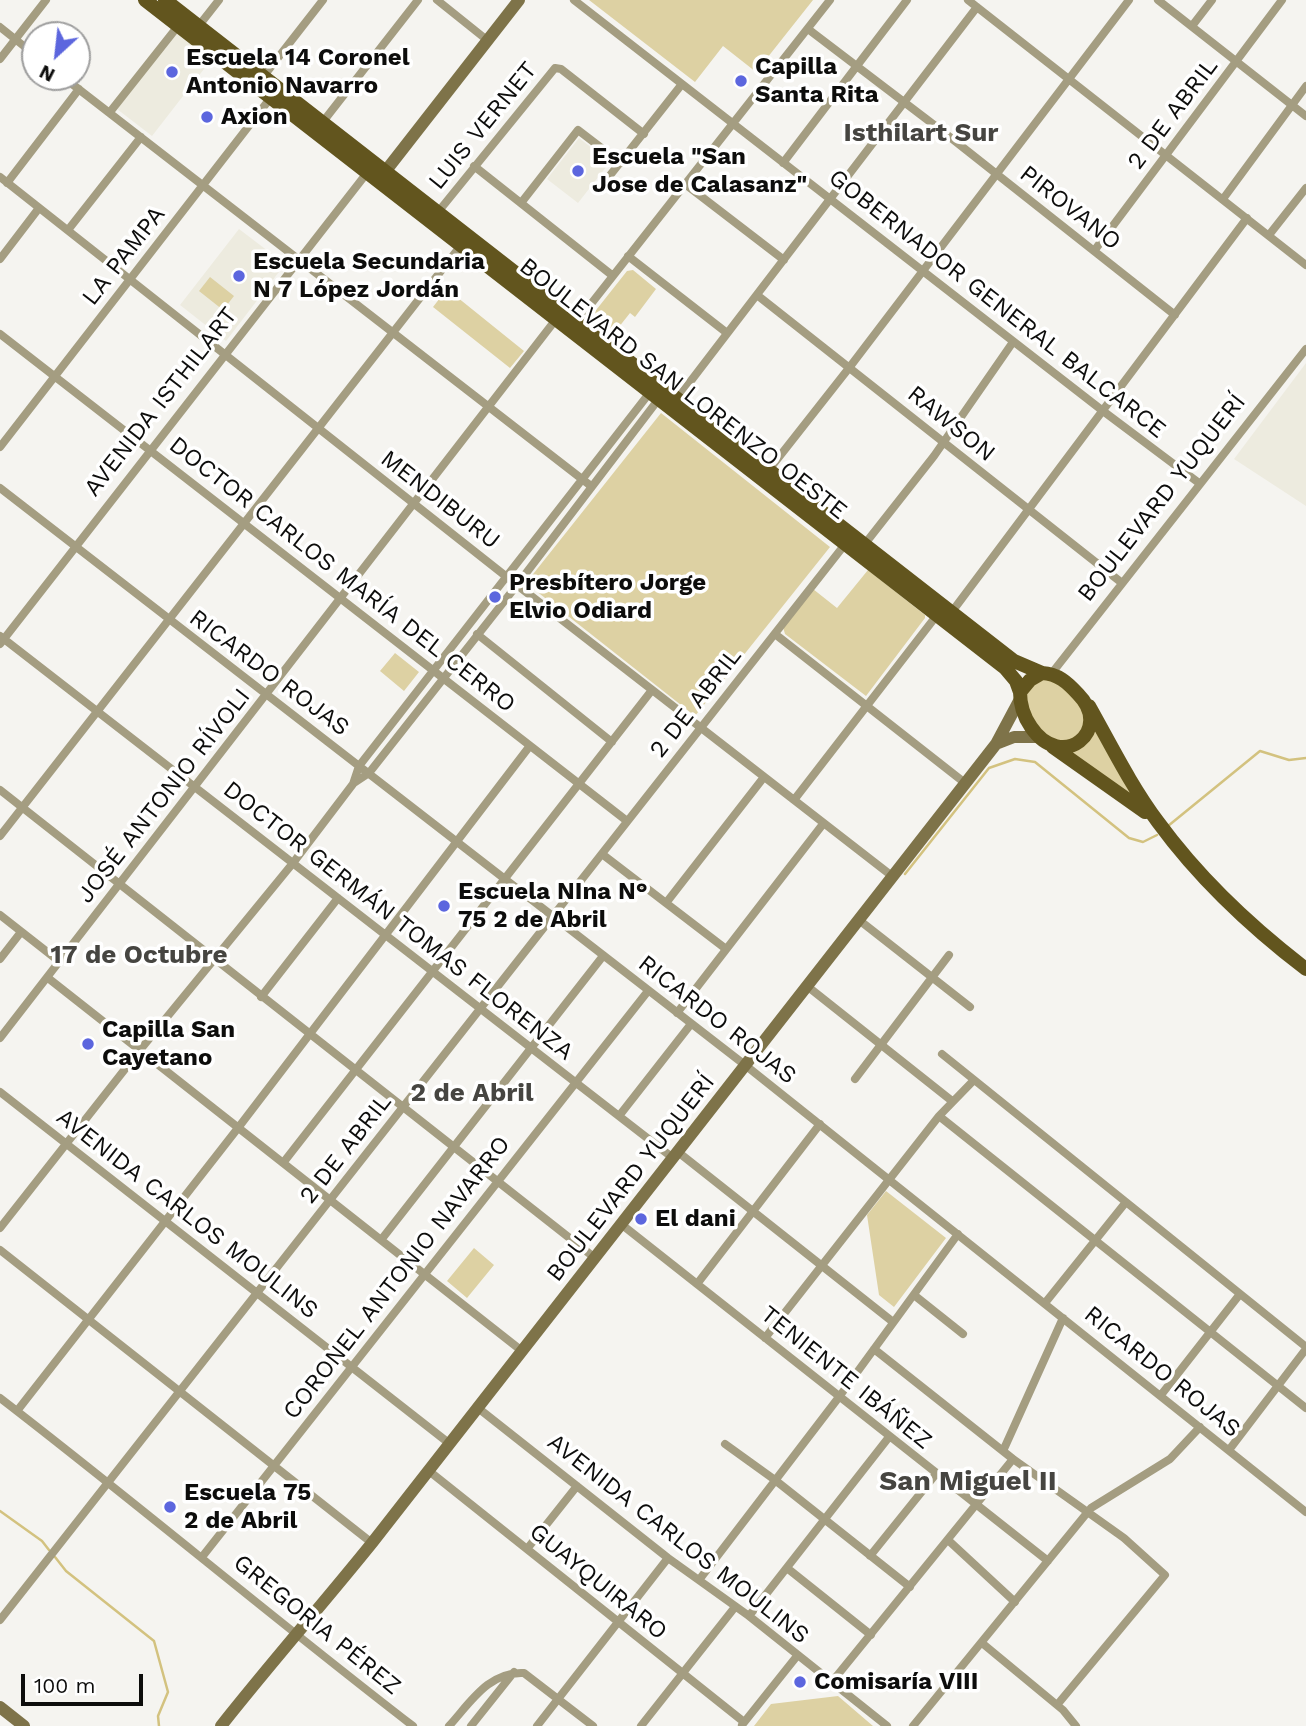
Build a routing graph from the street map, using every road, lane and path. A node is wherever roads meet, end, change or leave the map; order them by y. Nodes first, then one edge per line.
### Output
1 (46, 0) edge
2 (145, 0) edge
3 (165, 0) edge
4 (219, 0) edge
5 (323, 0) edge
6 (418, 0) edge
7 (437, 0) edge
8 (519, 0) edge
9 (573, 0) edge
10 (830, 0) edge
11 (907, 0) edge
12 (968, 0) edge
13 (1129, 0) edge
14 (1158, 0) edge
15 (1212, 0) edge
16 (1282, 0) edge
17 (977, 7) junction
18 (178, 26) junction
19 (1192, 26) junction
20 (0, 27) edge
21 (808, 29) junction
22 (195, 31) junction
23 (15, 39) junction
24 (487, 40) junction
25 (21, 44) edge
26 (0, 59) edge
27 (1237, 61) junction
28 (857, 66) junction
29 (263, 77) junction
30 (1070, 78) junction
31 (682, 84) junction
32 (1306, 86) edge
33 (77, 91) edge
34 (82, 91) edge
35 (274, 93) junction
36 (904, 103) junction
37 (1292, 105) junction
38 (110, 112) junction
39 (1306, 116) edge
40 (322, 123) junction
41 (733, 123) junction
42 (644, 134) junction
43 (141, 136) junction
44 (1166, 154) junction
45 (621, 163) junction
46 (783, 163) junction
47 (474, 166) junction
48 (383, 170) junction
49 (368, 174) junction
50 (996, 174) junction
51 (4, 180) edge
52 (685, 184) junction
53 (204, 185) junction
54 (600, 188) dead end
55 (1306, 188) edge
56 (1223, 199) junction
57 (831, 200) junction
58 (521, 202) junction
59 (40, 208) junction
60 (438, 212) junction
61 (1247, 218) junction
62 (68, 230) junction
63 (1269, 235) junction
64 (464, 241) junction
65 (1094, 251) junction
66 (628, 256) junction
67 (0, 259) edge
68 (300, 259) junction
69 (784, 260) junction
70 (1306, 265) edge
71 (923, 271) junction
72 (613, 276) junction
73 (130, 279) junction
74 (757, 295) junction
75 (559, 315) junction
76 (1175, 315) junction
77 (574, 326) junction
78 (393, 332) junction
79 (727, 333) junction
80 (0, 334) edge
81 (1013, 342) junction
82 (1306, 349) edge
83 (225, 355) junction
84 (849, 368) junction
85 (54, 376) junction
86 (661, 393) junction
87 (489, 406) junction
88 (1103, 411) junction
89 (318, 427) junction
90 (943, 442) junction
91 (0, 447) edge
92 (151, 450) junction
93 (765, 475) junction
94 (582, 480) junction
95 (1199, 483) junction
96 (590, 486) junction
97 (0, 488) edge
98 (413, 503) junction
99 (1028, 511) junction
100 (243, 524) junction
101 (855, 544) junction
102 (75, 547) junction
103 (507, 577) junction
104 (1122, 583) junction
105 (517, 585) junction
106 (340, 598) junction
107 (944, 614) junction
108 (168, 620) junction
109 (477, 634) junction
110 (775, 634) junction
111 (1, 640) edge
112 (433, 671) junction
113 (1047, 673) junction
114 (442, 677) junction
115 (652, 690) junction
116 (267, 695) junction
117 (1020, 695) junction
118 (867, 706) junction
119 (1089, 706) junction
120 (98, 710) junction
121 (701, 728) junction
122 (1038, 737) junction
123 (612, 742) junction
124 (996, 744) junction
125 (529, 747) junction
126 (1052, 747) junction
127 (359, 766) junction
128 (369, 773) junction
129 (764, 777) junction
130 (965, 783) junction
131 (353, 784) junction
132 (579, 784) junction
133 (195, 787) junction
134 (0, 790) edge
135 (794, 800) junction
136 (23, 808) junction
137 (627, 821) junction
138 (1158, 823) junction
139 (823, 824) junction
140 (0, 836) edge
141 (458, 843) junction
142 (602, 853) junction
143 (293, 863) junction
144 (892, 876) junction
145 (505, 879) junction
146 (120, 886) junction
147 (338, 898) junction
148 (666, 903) junction
149 (0, 915) edge
150 (553, 917) junction
151 (859, 920) junction
152 (21, 932) junction
153 (385, 935) junction
154 (726, 949) junction
155 (949, 955) dead end
156 (603, 956) junction
157 (0, 959) edge
158 (214, 959) junction
159 (60, 962) junction
160 (1306, 969) edge
161 (433, 971) junction
162 (933, 976) junction
163 (48, 978) junction
164 (807, 986) junction
165 (648, 991) junction
166 (261, 997) junction
167 (970, 1006) dead end
168 (480, 1009) junction
169 (677, 1013) junction
170 (691, 1024) junction
171 (309, 1035) junction
172 (0, 1038) edge
173 (880, 1044) junction
174 (531, 1048) junction
175 (140, 1050) junction
176 (942, 1054) dead end
177 (745, 1065) junction
178 (356, 1070) junction
179 (855, 1079) dead end
180 (974, 1080) junction
181 (575, 1083) junction
182 (0, 1092) edge
183 (952, 1101) junction
184 (403, 1107) junction
185 (619, 1116) junction
186 (939, 1116) junction
187 (820, 1124) junction
188 (238, 1128) junction
189 (67, 1143) junction
190 (453, 1147) junction
191 (675, 1155) junction
192 (283, 1163) junction
193 (888, 1179) junction
194 (497, 1182) junction
195 (330, 1200) junction
196 (1126, 1202) junction
197 (753, 1211) junction
198 (165, 1221) junction
199 (621, 1224) junction
200 (0, 1228) edge
201 (958, 1234) junction
202 (381, 1240) junction
203 (1096, 1240) junction
204 (0, 1250) edge
205 (595, 1258) junction
206 (821, 1265) junction
207 (425, 1274) junction
208 (697, 1284) junction
209 (257, 1293) junction
210 (1240, 1294) junction
211 (914, 1295) junction
212 (1045, 1303) junction
213 (1063, 1318) junction
214 (89, 1319) junction
215 (893, 1322) junction
216 (1211, 1332) junction
217 (963, 1334) dead end
218 (765, 1338) junction
219 (1306, 1348) edge
220 (874, 1349) junction
221 (522, 1351) junction
222 (351, 1367) junction
223 (1278, 1386) junction
224 (180, 1391) junction
225 (1161, 1395) junction
226 (839, 1397) junction
227 (0, 1398) edge
228 (478, 1408) junction
229 (1306, 1408) edge
230 (16, 1411) junction
231 (1200, 1427) junction
232 (889, 1437) junction
233 (450, 1444) junction
234 (725, 1444) dead end
235 (1229, 1450) junction
236 (1003, 1451) junction
237 (1013, 1459) junction
238 (274, 1466) junction
239 (429, 1471) junction
240 (936, 1474) junction
241 (775, 1480) junction
242 (108, 1482) junction
243 (577, 1486) junction
244 (976, 1506) junction
245 (1306, 1512) edge
246 (1087, 1513) junction
247 (825, 1520) junction
248 (948, 1540) junction
249 (372, 1543) junction
250 (527, 1549) junction
251 (870, 1556) junction
252 (202, 1557) junction
253 (668, 1558) junction
254 (1048, 1561) junction
255 (787, 1569) junction
256 (699, 1580) junction
257 (910, 1587) junction
258 (1015, 1602) junction
259 (735, 1607) junction
260 (749, 1616) junction
261 (0, 1620) edge
262 (617, 1621) junction
263 (872, 1635) junction
264 (297, 1636) junction
265 (982, 1643) junction
266 (797, 1656) junction
267 (514, 1672) junction
268 (683, 1674) junction
269 (831, 1683) junction
270 (558, 1699) junction
271 (1057, 1705) junction
272 (0, 1707) edge
273 (743, 1724) edge
274 (24, 1726) edge
275 (221, 1726) edge
276 (231, 1726) edge
277 (413, 1726) edge
278 (449, 1726) edge
279 (471, 1726) edge
280 (537, 1726) edge
281 (593, 1726) edge
282 (641, 1726) edge
283 (887, 1726) edge
284 (913, 1726) edge
285 (1076, 1726) edge

1 - 23 street
2 - 18 main road, BOULEVARD SAN LORENZO OESTE
3 - 22 main road, BOULEVARD SAN LORENZO OESTE
4 - 22 street
5 - 29 street
6 - 40 street
7 - 24 street
8 - 24 main road
9 - 31 street, GOBERNADOR GENERAL BALCARCE
10 - 21 street
11 - 28 street
12 - 17 street
13 - 30 street
14 - 19 street
15 - 19 street
16 - 27 street, 2 DE ABRIL
17 - 30 street
17 - 36 street
18 - 22 main road, BOULEVARD SAN LORENZO OESTE
18 - 38 street
19 - 27 street
20 - 23 street
21 - 28 street, PIROVANO
21 - 41 street
22 - 29 main road, BOULEVARD SAN LORENZO OESTE
22 - 35 main road, BOULEVARD SAN LORENZO OESTE
23 - 25 street
23 - 26 street
24 - 48 main road
27 - 37 street
27 - 44 street, 2 DE ABRIL
28 - 36 street, PIROVANO
28 - 46 street
29 - 35 main road, BOULEVARD SAN LORENZO OESTE
30 - 44 street
30 - 50 street
31 - 41 street, GOBERNADOR GENERAL BALCARCE
31 - 42 street
32 - 37 street
33 - 51 street
34 - 38 street
35 - 40 main road, BOULEVARD SAN LORENZO OESTE
35 - 49 main road, BOULEVARD SAN LORENZO OESTE
35 - 53 street, LA PAMPA
36 - 50 street, PIROVANO
36 - 57 street
37 - 39 street
37 - 56 street
38 - 43 street
40 - 48 main road, BOULEVARD SAN LORENZO OESTE
41 - 46 street, GOBERNADOR GENERAL BALCARCE
41 - 52 street
42 - 45 street
42 - 47 street, LUIS VERNET
43 - 53 street
43 - 62 street
44 - 56 street
44 - 65 street, 2 DE ABRIL
45 - 54 street
45 - 58 street
46 - 57 street, GOBERNADOR GENERAL BALCARCE
47 - 58 street
47 - 60 street, LUIS VERNET
48 - 49 main road
48 - 60 main road, BOULEVARD SAN LORENZO OESTE
49 - 64 main road, BOULEVARD SAN LORENZO OESTE
49 - 68 street, AVENIDA ISTHILART
50 - 65 street, PIROVANO
50 - 71 street
51 - 59 street, MENDIBURU
52 - 66 street
52 - 69 street
53 - 68 street
53 - 73 street, LA PAMPA
55 - 63 street
56 - 61 street
57 - 69 street
57 - 71 street, GOBERNADOR GENERAL BALCARCE
58 - 72 street
59 - 62 street, MENDIBURU
59 - 67 street
60 - 64 main road, BOULEVARD SAN LORENZO OESTE
61 - 63 street
61 - 76 street
62 - 73 street, MENDIBURU
63 - 70 street
64 - 75 main road, BOULEVARD SAN LORENZO OESTE
64 - 78 street
65 - 76 street, PIROVANO
66 - 72 street
66 - 79 street
68 - 78 street
68 - 83 street, AVENIDA ISTHILART
69 - 74 street
71 - 81 street, GOBERNADOR GENERAL BALCARCE
71 - 84 street
72 - 77 street
73 - 83 street, MENDIBURU
73 - 85 street, LA PAMPA
74 - 79 street
74 - 84 street, RAWSON
75 - 77 main road, BOULEVARD SAN LORENZO OESTE
75 - 87 street, JOSÉ ANTONIO RÍVOLI
76 - 88 street
77 - 86 main road, BOULEVARD SAN LORENZO OESTE
78 - 87 street
78 - 89 street
79 - 86 street
80 - 85 street, DOCTOR CARLOS MARÍA DEL CERRO
81 - 88 street, GOBERNADOR GENERAL BALCARCE
81 - 90 street, 2 DE ABRIL
82 - 95 street, BOULEVARD YUQUERÍ
83 - 89 street, MENDIBURU
83 - 92 street, AVENIDA ISTHILART
84 - 90 street, RAWSON
84 - 93 street
85 - 91 street, LA PAMPA
85 - 92 street, DOCTOR CARLOS MARÍA DEL CERRO
86 - 93 main road, BOULEVARD SAN LORENZO OESTE
86 - 94 street
86 - 96 street
87 - 94 street
87 - 98 street, JOSÉ ANTONIO RÍVOLI
88 - 95 street, GOBERNADOR GENERAL BALCARCE
88 - 99 street
89 - 98 street, MENDIBURU
89 - 100 street
90 - 99 street, RAWSON
90 - 101 street, 2 DE ABRIL
92 - 100 street, DOCTOR CARLOS MARÍA DEL CERRO
92 - 102 street, AVENIDA ISTHILART
93 - 101 main road, BOULEVARD SAN LORENZO OESTE
94 - 96 street
94 - 103 street
95 - 104 street, BOULEVARD YUQUERÍ
96 - 105 street
97 - 102 street, RICARDO ROJAS
98 - 103 street, MENDIBURU
98 - 106 street, JOSÉ ANTONIO RÍVOLI
99 - 104 street, RAWSON
99 - 107 street
100 - 106 street, DOCTOR CARLOS MARÍA DEL CERRO
100 - 108 street
101 - 107 main road, BOULEVARD SAN LORENZO OESTE
101 - 110 street, 2 DE ABRIL
102 - 108 street, RICARDO ROJAS
102 - 111 street, AVENIDA ISTHILART
103 - 105 street, MENDIBURU
103 - 112 street
104 - 113 street, BOULEVARD YUQUERÍ
105 - 109 street
105 - 115 street, MENDIBURU
106 - 112 street, DOCTOR CARLOS MARÍA DEL CERRO
106 - 116 street, JOSÉ ANTONIO RÍVOLI
107 - 113 main road, BOULEVARD SAN LORENZO OESTE
107 - 117 main road, BOULEVARD SAN LORENZO OESTE
107 - 118 street
108 - 116 street, RICARDO ROJAS
108 - 120 street
109 - 114 street
109 - 123 street
110 - 118 street
110 - 121 street, 2 DE ABRIL
111 - 120 street, DOCTOR GERMÁN TOMAS FLORENZA
112 - 114 street, DOCTOR CARLOS MARÍA DEL CERRO
112 - 127 street
113 - 117 main road
113 - 119 main road
114 - 125 street, DOCTOR CARLOS MARÍA DEL CERRO
114 - 128 street
115 - 121 street, MENDIBURU
115 - 123 street
116 - 127 street, RICARDO ROJAS
116 - 133 street, JOSÉ ANTONIO RÍVOLI
117 - 122 main road
117 - 124 main road, BOULEVARD YUQUERÍ
118 - 130 street
118 - 135 street
119 - 126 main road
119 - 138 main road
120 - 133 street, DOCTOR GERMÁN TOMAS FLORENZA
120 - 136 street
121 - 129 street, MENDIBURU
121 - 137 street, 2 DE ABRIL
122 - 124 main road
122 - 126 main road
123 - 132 street
124 - 130 main road, BOULEVARD YUQUERÍ
125 - 132 street, DOCTOR CARLOS MARÍA DEL CERRO
125 - 141 street
126 - 138 main road
127 - 128 street, RICARDO ROJAS
127 - 131 street
128 - 131 street
128 - 141 street, RICARDO ROJAS
129 - 135 street, MENDIBURU
129 - 148 street
130 - 144 main road, BOULEVARD YUQUERÍ
131 - 143 street
132 - 137 street, DOCTOR CARLOS MARÍA DEL CERRO
132 - 145 street
133 - 143 street, DOCTOR GERMÁN TOMAS FLORENZA
133 - 146 street, JOSÉ ANTONIO RÍVOLI
134 - 136 street
135 - 139 street, MENDIBURU
136 - 140 street
136 - 146 street
137 - 142 street, 2 DE ABRIL
138 - 160 main road
139 - 144 street, MENDIBURU
139 - 154 street
141 - 145 street, RICARDO ROJAS
141 - 153 street
142 - 148 street
142 - 150 street, 2 DE ABRIL
143 - 147 street, DOCTOR GERMÁN TOMAS FLORENZA
143 - 158 street
144 - 151 main road, BOULEVARD YUQUERÍ
145 - 150 street, RICARDO ROJAS
145 - 161 street
146 - 158 street
146 - 159 street, JOSÉ ANTONIO RÍVOLI
147 - 153 street, DOCTOR GERMÁN TOMAS FLORENZA
147 - 166 street
148 - 154 street
149 - 152 street
150 - 156 street, RICARDO ROJAS
150 - 168 street, 2 DE ABRIL
151 - 162 street
151 - 164 main road, BOULEVARD YUQUERÍ
152 - 157 street
152 - 159 street
153 - 161 street, DOCTOR GERMÁN TOMAS FLORENZA
153 - 171 street
154 - 169 street
155 - 162 street
156 - 165 street, RICARDO ROJAS
156 - 174 street
158 - 166 street
158 - 175 street
159 - 163 street, JOSÉ ANTONIO RÍVOLI
161 - 168 street, DOCTOR GERMÁN TOMAS FLORENZA
161 - 178 street
162 - 167 street
162 - 173 street
163 - 172 street, JOSÉ ANTONIO RÍVOLI
163 - 175 street
164 - 173 street
164 - 177 main road, BOULEVARD YUQUERÍ
165 - 169 street, RICARDO ROJAS
165 - 181 street, CORONEL ANTONIO NAVARRO
166 - 171 street
168 - 174 street, DOCTOR GERMÁN TOMAS FLORENZA
168 - 184 street, 2 DE ABRIL
169 - 170 street, RICARDO ROJAS
170 - 177 street, RICARDO ROJAS
170 - 185 street
171 - 178 street
171 - 188 street
173 - 179 street
173 - 183 street
174 - 181 street, DOCTOR GERMÁN TOMAS FLORENZA
174 - 190 street
175 - 188 street
175 - 189 street
176 - 180 street
177 - 187 street, RICARDO ROJAS
177 - 191 main road, BOULEVARD YUQUERÍ
178 - 184 street
178 - 192 street
180 - 183 street
180 - 196 street
181 - 185 street, DOCTOR GERMÁN TOMAS FLORENZA
181 - 194 street, CORONEL ANTONIO NAVARRO
182 - 189 street, AVENIDA CARLOS MOULINS
183 - 186 street
184 - 190 street
184 - 195 street, 2 DE ABRIL
185 - 191 street, DOCTOR GERMÁN TOMAS FLORENZA
186 - 193 street
186 - 203 street
187 - 193 street, RICARDO ROJAS
187 - 197 street
188 - 192 street
188 - 198 street
189 - 198 street, AVENIDA CARLOS MOULINS
189 - 200 street
190 - 194 street
190 - 202 street
191 - 197 street, DOCTOR GERMÁN TOMAS FLORENZA
191 - 199 main road, BOULEVARD YUQUERÍ
192 - 195 street
193 - 201 street, RICARDO ROJAS
193 - 206 street
194 - 205 street
194 - 207 street, CORONEL ANTONIO NAVARRO
195 - 202 street
195 - 209 street, 2 DE ABRIL
196 - 203 street
196 - 210 street
197 - 206 street, DOCTOR GERMÁN TOMAS FLORENZA
197 - 208 street
198 - 209 street, AVENIDA CARLOS MOULINS
198 - 214 street
199 - 205 main road, BOULEVARD YUQUERÍ
199 - 208 street, TENIENTE IBÁÑEZ
201 - 211 street
201 - 212 street, RICARDO ROJAS
202 - 207 street
203 - 212 street
203 - 216 street
204 - 214 street
205 - 221 main road, BOULEVARD YUQUERÍ
206 - 215 street, DOCTOR GERMÁN TOMAS FLORENZA
206 - 218 street
207 - 221 street
207 - 222 street, CORONEL ANTONIO NAVARRO
208 - 218 street, TENIENTE IBÁÑEZ
209 - 222 street, AVENIDA CARLOS MOULINS
209 - 224 street, 2 DE ABRIL
210 - 216 street
210 - 219 street
211 - 215 street
211 - 217 street
212 - 213 street, RICARDO ROJAS
213 - 225 street, RICARDO ROJAS
213 - 236 street
214 - 224 street
214 - 230 street
215 - 220 street
216 - 223 street
216 - 225 street
218 - 226 street, TENIENTE IBÁÑEZ
219 - 223 street
220 - 226 street
220 - 236 street
221 - 228 main road, BOULEVARD YUQUERÍ
222 - 233 street, AVENIDA CARLOS MOULINS
222 - 238 street, CORONEL ANTONIO NAVARRO
223 - 229 street
223 - 235 street
224 - 238 street
224 - 242 street, 2 DE ABRIL
225 - 231 street, RICARDO ROJAS
226 - 232 street, TENIENTE IBÁÑEZ
226 - 241 street
227 - 230 street, GREGORIA PÉREZ
228 - 233 main road, BOULEVARD YUQUERÍ
228 - 243 street, AVENIDA CARLOS MOULINS
230 - 242 street, GREGORIA PÉREZ
231 - 235 street, RICARDO ROJAS
231 - 246 street
232 - 240 street, TENIENTE IBÁÑEZ
232 - 247 street
233 - 239 main road, BOULEVARD YUQUERÍ
234 - 241 street
235 - 245 street, RICARDO ROJAS
236 - 237 street
237 - 244 street
237 - 246 street
238 - 249 street
238 - 252 street, CORONEL ANTONIO NAVARRO
239 - 249 main road, BOULEVARD YUQUERÍ
239 - 250 street, GUAYQUIRARO
240 - 244 street, TENIENTE IBÁÑEZ
240 - 251 street
241 - 247 street
241 - 256 street
242 - 252 street, GREGORIA PÉREZ
242 - 261 street, 2 DE ABRIL
243 - 250 street
243 - 253 street, AVENIDA CARLOS MOULINS
244 - 248 street
244 - 254 street, TENIENTE IBÁÑEZ
246 - 254 street
246 - 271 street
247 - 251 street
247 - 255 street
248 - 257 street
248 - 258 street
249 - 264 main road, BOULEVARD YUQUERÍ
250 - 262 street, GUAYQUIRARO
251 - 257 street
252 - 264 street, GREGORIA PÉREZ
253 - 256 street, AVENIDA CARLOS MOULINS
253 - 262 street
254 - 258 street
255 - 260 street
255 - 263 street
256 - 259 street, AVENIDA CARLOS MOULINS
257 - 263 street
258 - 265 street
259 - 260 street, AVENIDA CARLOS MOULINS
259 - 268 street
260 - 266 street, AVENIDA CARLOS MOULINS
262 - 268 street, GUAYQUIRARO
262 - 270 street
263 - 269 street
264 - 275 main road, BOULEVARD YUQUERÍ
264 - 276 main road, BOULEVARD YUQUERÍ
264 - 277 street, GREGORIA PÉREZ
265 - 271 street
265 - 284 street
266 - 269 street, AVENIDA CARLOS MOULINS
266 - 273 street
267 - 270 street
267 - 278 street
267 - 279 street
268 - 273 street, GUAYQUIRARO
268 - 282 street
269 - 283 street, AVENIDA CARLOS MOULINS
270 - 280 street
270 - 281 street
271 - 285 street
272 - 274 main road

